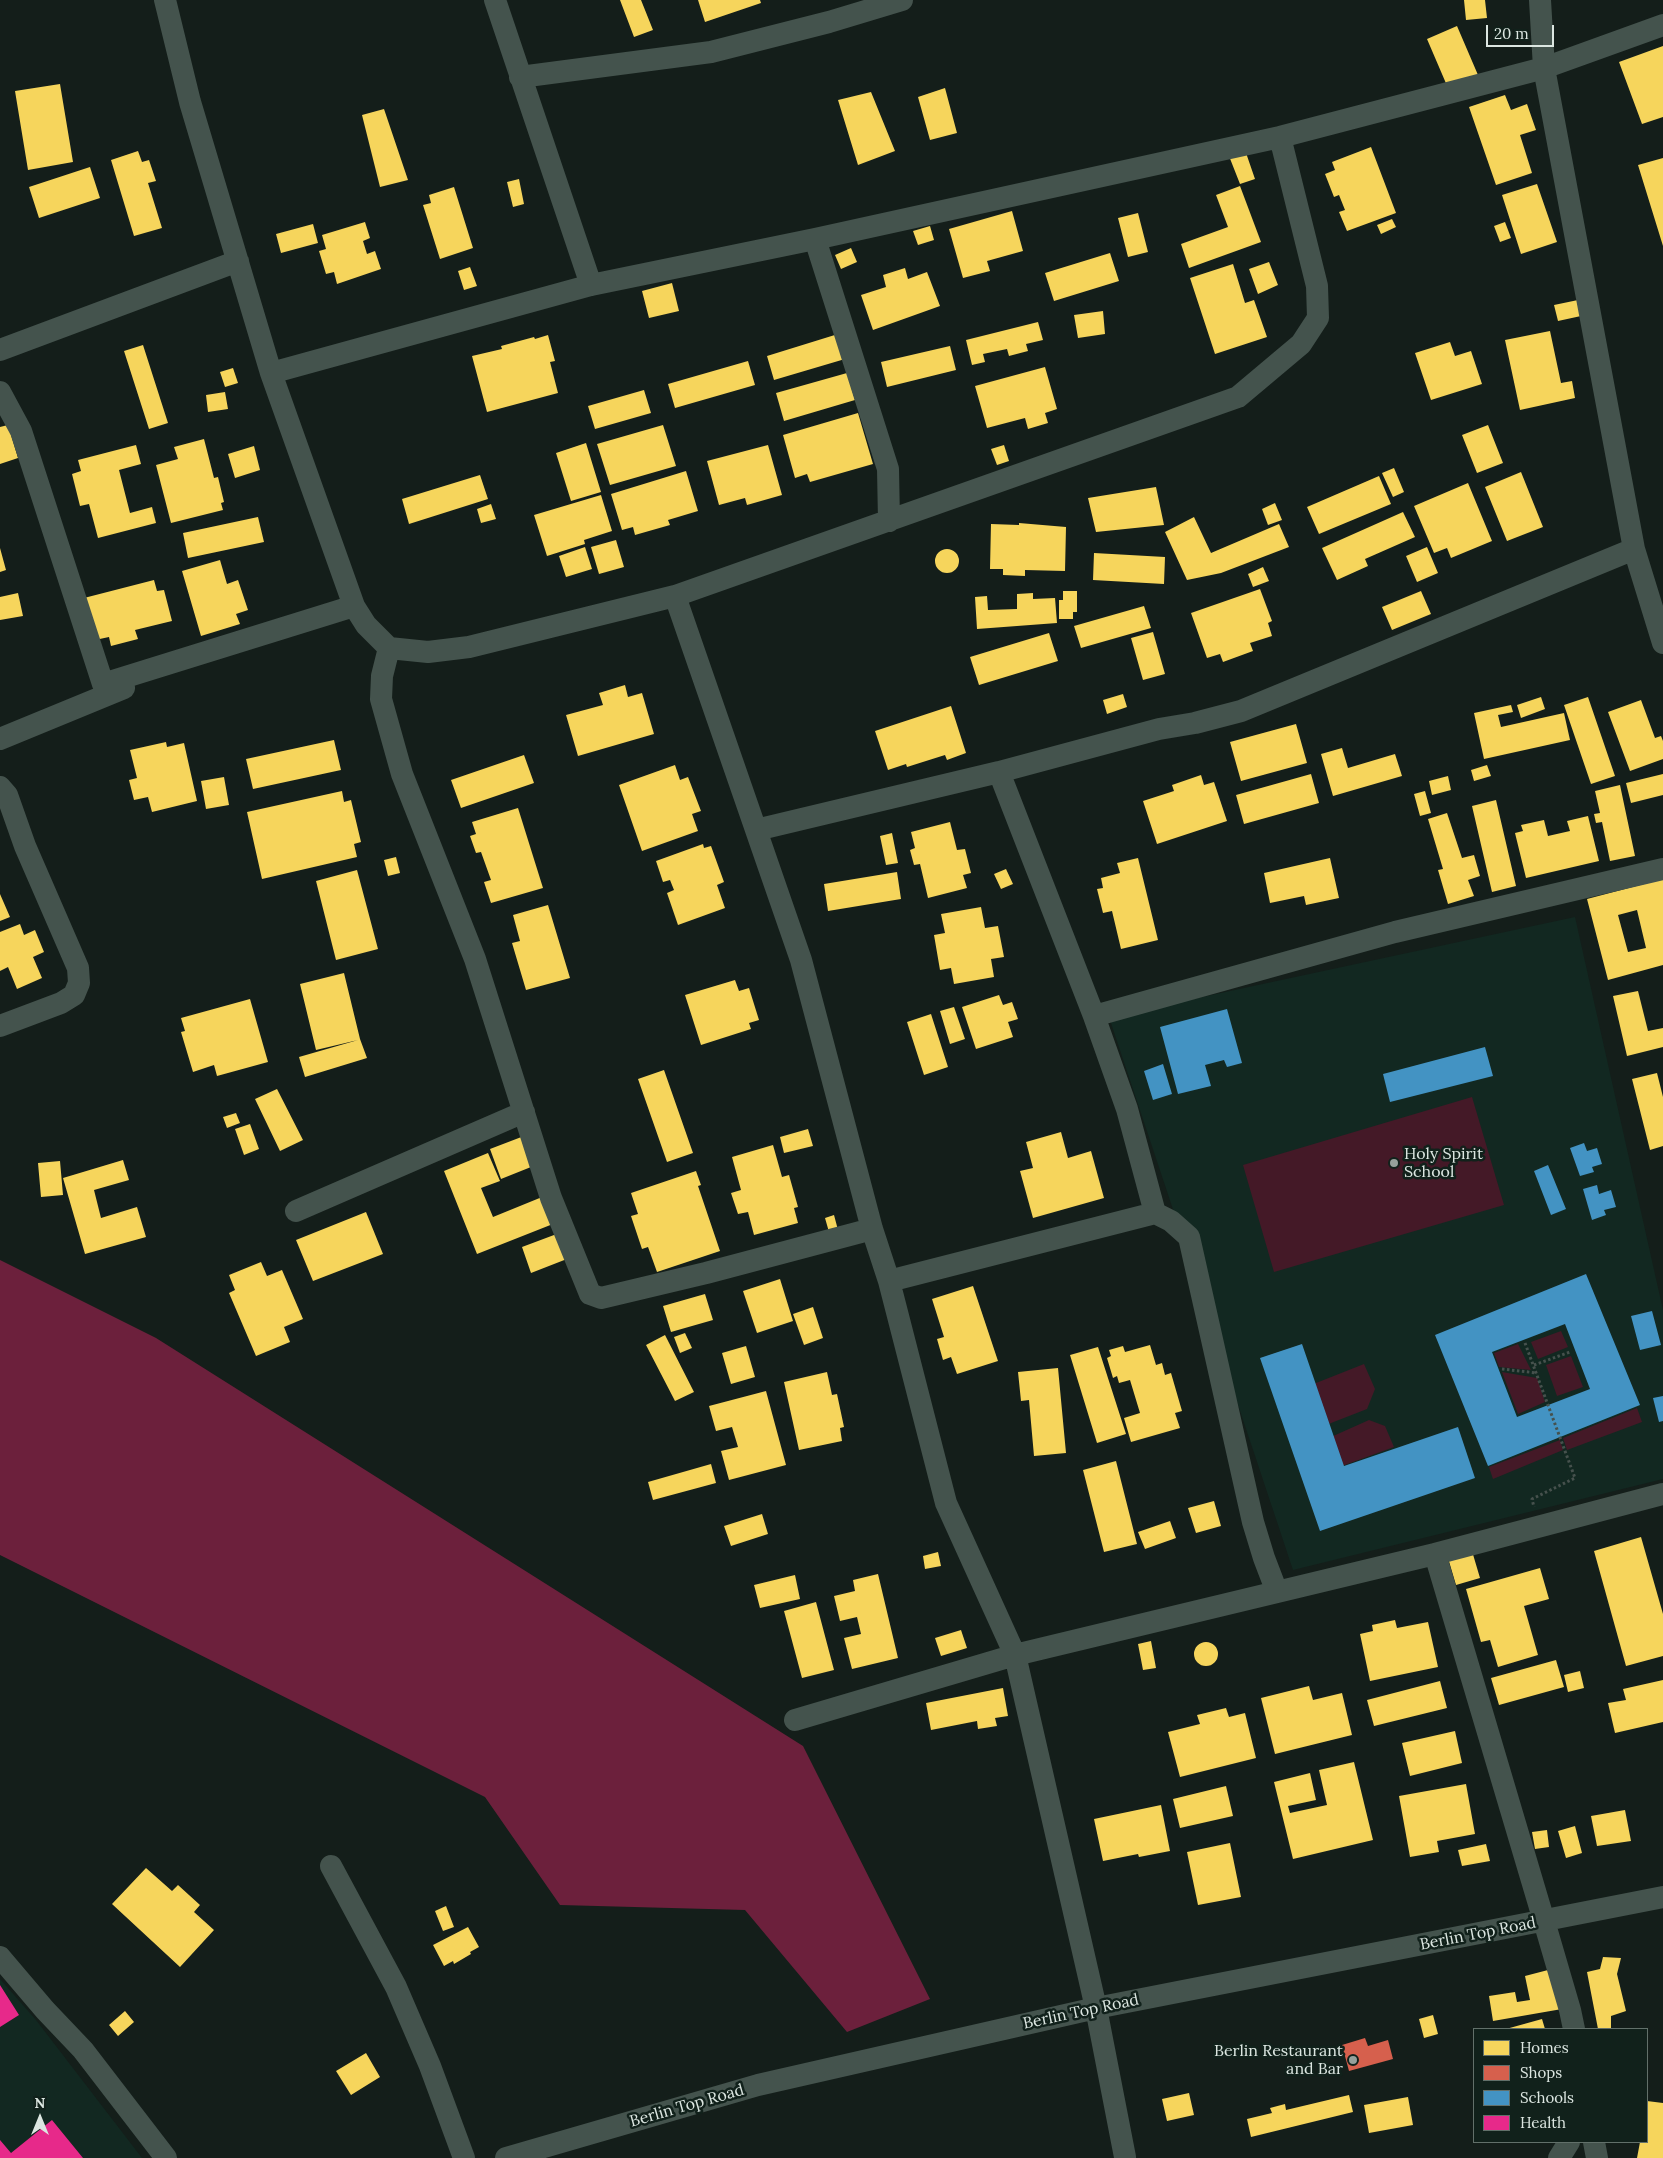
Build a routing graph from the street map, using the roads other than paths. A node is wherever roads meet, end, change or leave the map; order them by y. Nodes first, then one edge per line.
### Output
1 (165, 0) edge
2 (495, 0) edge
3 (902, 0) edge
4 (1540, 0) edge
5 (1663, 25) edge
6 (1544, 68) junction
7 (520, 77) junction
8 (1280, 137) junction
9 (816, 240) junction
10 (238, 261) junction
11 (591, 285) junction
12 (0, 350) edge
13 (271, 373) junction
14 (0, 392) edge
15 (889, 521) junction
16 (1634, 549) junction
17 (676, 596) junction
18 (354, 606) junction
19 (1663, 643) edge
20 (389, 648) junction
21 (0, 739) edge
22 (999, 772) junction
23 (0, 787) edge
24 (756, 830) junction
25 (1663, 869) edge
26 (1094, 1016) junction
27 (0, 1026) edge
28 (524, 1112) junction
29 (296, 1211) dead end
30 (1155, 1213) junction
31 (872, 1229) junction
32 (889, 1282) junction
33 (1663, 1494) edge
34 (1435, 1554) junction
35 (1277, 1592) junction
36 (1015, 1655) junction
37 (795, 1720) dead end
38 (331, 1866) dead end
39 (1663, 1897) edge
40 (1544, 1921) junction
41 (0, 1957) edge
42 (1096, 2008) junction
43 (1574, 2028) edge
44 (1568, 2143) edge
45 (1594, 2143) edge
46 (568, 2149) edge
47 (1125, 2157) dead end
48 (166, 2158) edge
49 (464, 2158) edge
50 (506, 2158) edge
51 (1560, 2158) edge
52 (1597, 2158) edge

1 - 10 street
2 - 7 street
3 - 7 street
4 - 6 street
5 - 6 street
6 - 8 street
6 - 16 street
7 - 11 street
8 - 9 street
8 - 15 street
9 - 11 street
9 - 15 street
10 - 12 street
10 - 13 street
11 - 13 street
13 - 18 street
14 - 18 street
15 - 17 street
16 - 19 street
16 - 22 street
17 - 20 street
17 - 24 street
18 - 20 street
18 - 21 street
20 - 28 street
22 - 24 street
22 - 26 street
23 - 27 street
24 - 31 street
25 - 26 street
26 - 30 street
28 - 29 street
28 - 31 street
30 - 32 street
30 - 35 street
31 - 32 street
32 - 36 street
33 - 34 street
34 - 35 street
34 - 40 street
35 - 36 street
36 - 37 street
36 - 42 street
38 - 49 street
39 - 40 street, Berlin Top Road
40 - 42 street, Berlin Top Road
40 - 43 street
41 - 48 street
42 - 46 street, Berlin Top Road
42 - 47 street
44 - 51 street
45 - 52 street
46 - 50 street, Berlin Top Road

